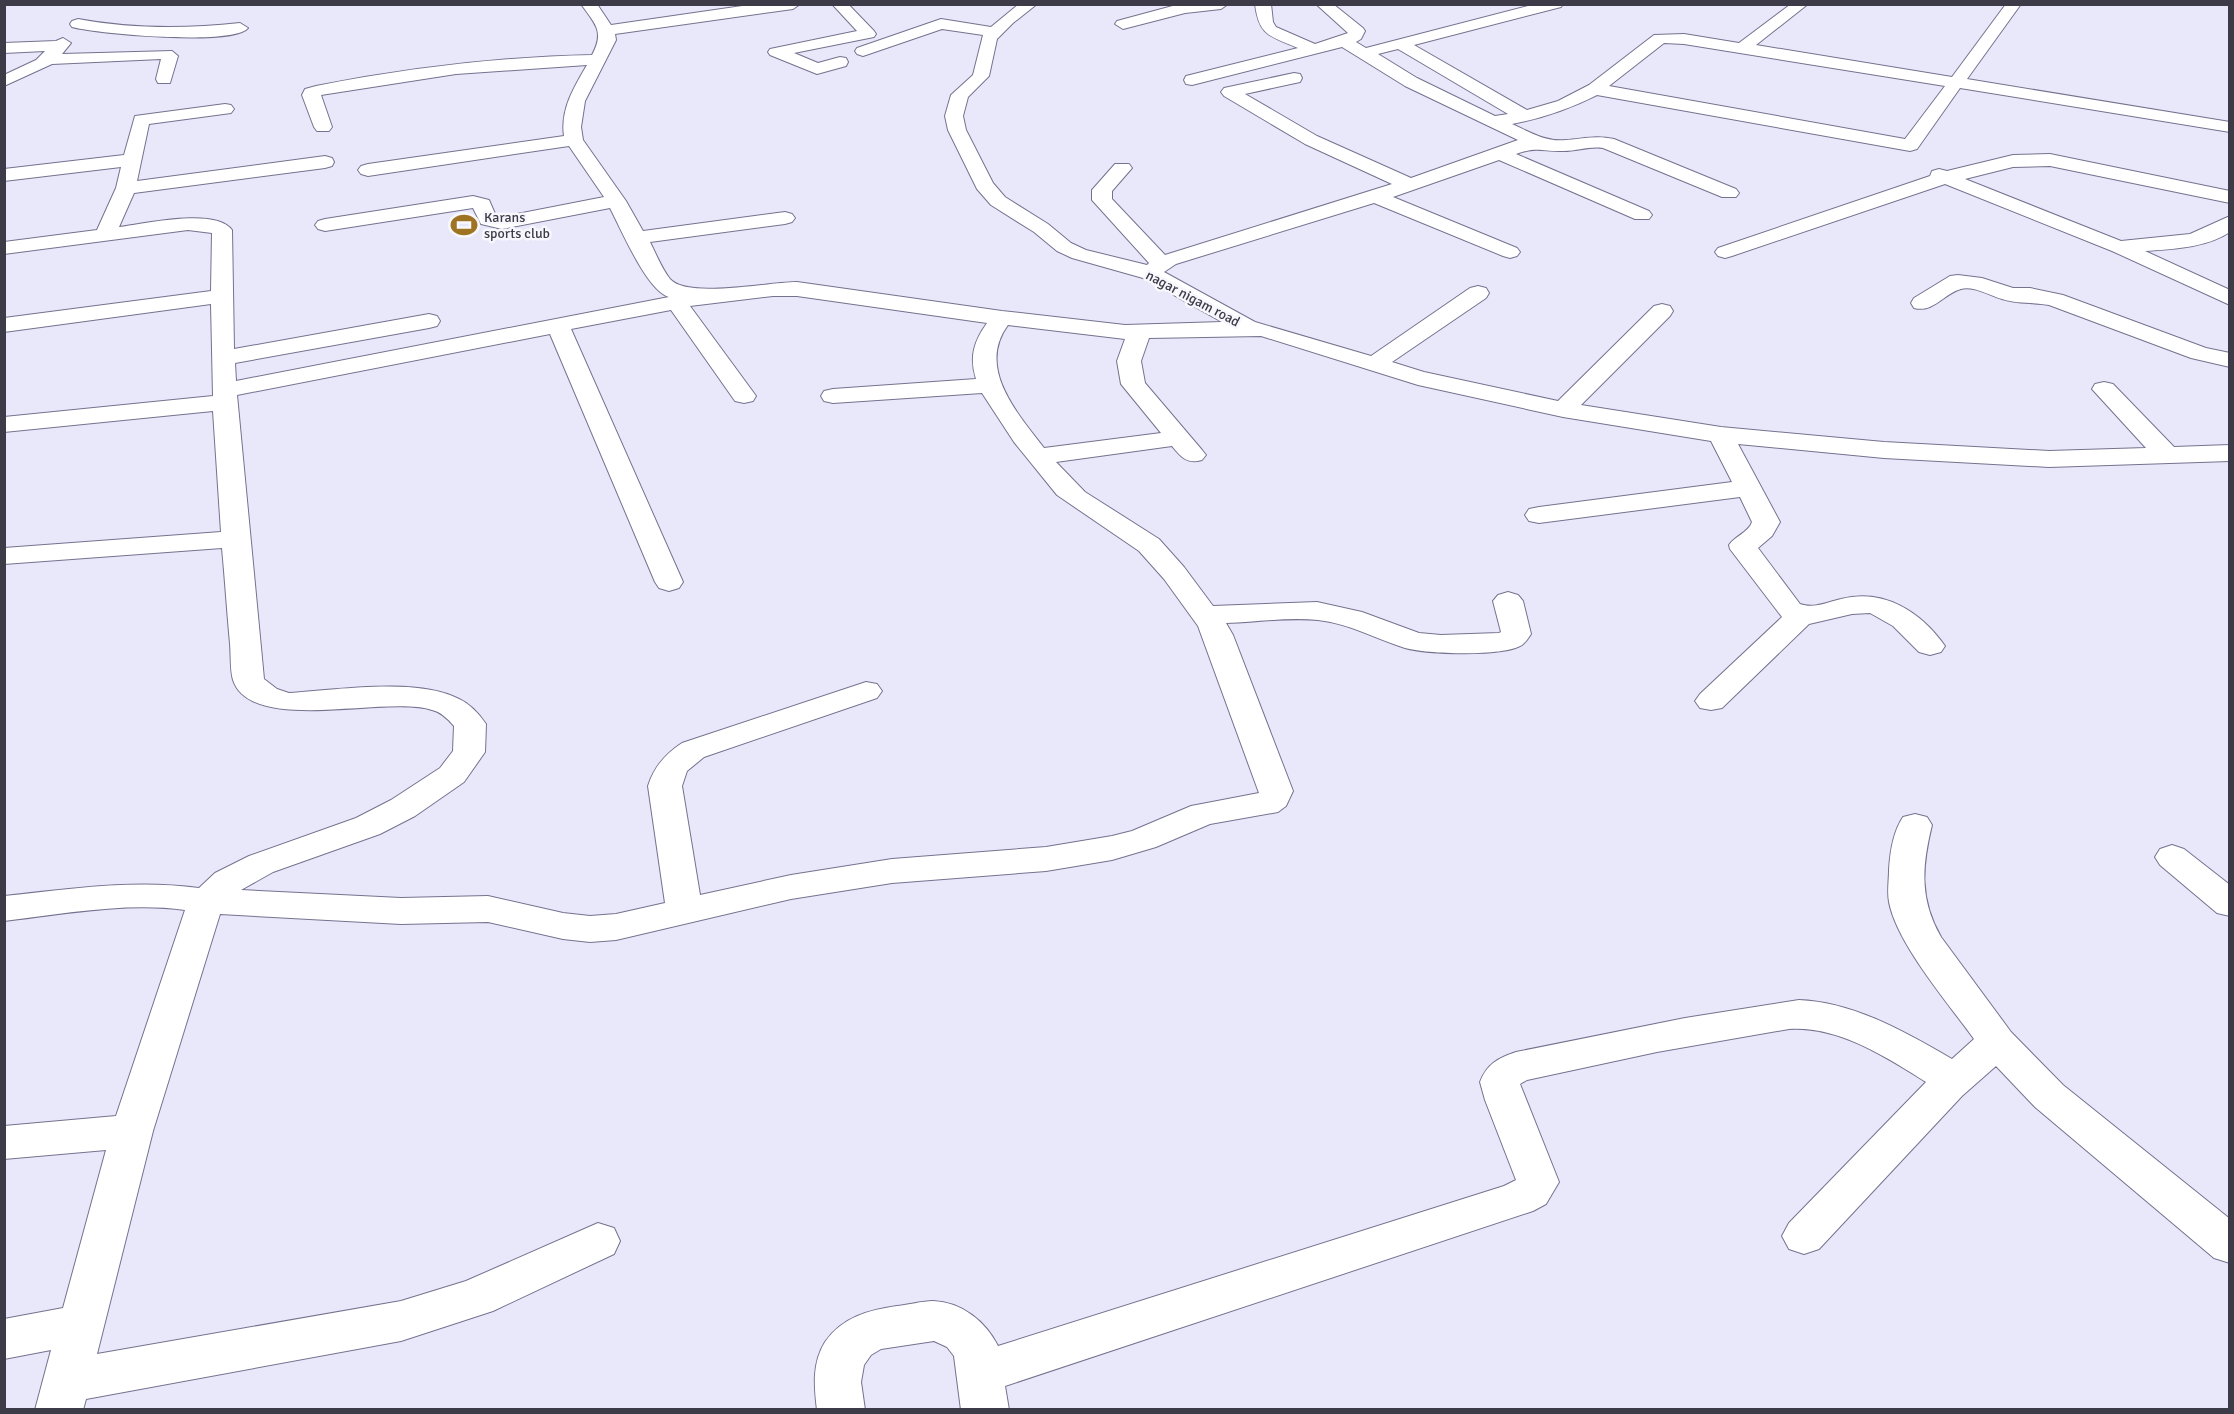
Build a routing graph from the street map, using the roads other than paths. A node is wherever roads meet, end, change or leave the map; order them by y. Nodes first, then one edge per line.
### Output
1 (588, 4) edge
2 (793, 4) edge
3 (839, 4) edge
4 (1030, 4) edge
5 (1221, 4) edge
6 (1263, 4) edge
7 (1323, 4) edge
8 (1556, 4) edge
9 (1801, 4) edge
10 (2014, 4) edge
11 (755, 8) edge
12 (1123, 24) dead end
13 (240, 28) dead end
14 (606, 30) junction
15 (994, 32) junction
16 (1345, 41) junction
17 (1401, 44) junction
18 (4, 48) edge
19 (1742, 48) junction
20 (1313, 49) junction
21 (863, 51) dead end
22 (55, 53) junction
23 (1364, 53) junction
24 (598, 60) junction
25 (840, 62) dead end
26 (1294, 78) dead end
27 (164, 79) dead end
28 (1192, 80) dead end
29 (4, 81) edge
30 (1955, 83) junction
31 (1595, 89) junction
32 (225, 109) dead end
33 (1524, 116) junction
34 (1493, 122) junction
35 (323, 127) dead end
36 (2229, 127) edge
37 (574, 140) junction
38 (1531, 142) junction
39 (1502, 154) junction
40 (1916, 157) junction
41 (132, 160) junction
42 (326, 162) dead end
43 (1122, 168) dead end
44 (368, 170) dead end
45 (4, 175) edge
46 (1944, 178) junction
47 (1410, 185) junction
48 (126, 188) junction
49 (1729, 193) dead end
50 (1375, 196) junction
51 (2229, 197) edge
52 (616, 201) junction
53 (1642, 215) dead end
54 (785, 218) dead end
55 (2229, 222) edge
56 (325, 225) dead end
57 (105, 235) junction
58 (637, 238) junction
59 (2119, 248) junction
60 (4, 249) edge
61 (1510, 252) dead end
62 (1725, 252) dead end
63 (1156, 268) junction
64 (1478, 293) dead end
65 (220, 296) junction
66 (701, 297) junction
67 (2229, 299) edge
68 (676, 302) junction
69 (1922, 303) dead end
70 (1662, 311) dead end
71 (1002, 318) junction
72 (429, 321) dead end
73 (4, 325) edge
74 (558, 326) junction
75 (1249, 328) junction
76 (1139, 333) junction
77 (223, 358) junction
78 (2229, 360) edge
79 (1373, 365) junction
80 (990, 385) junction
81 (2104, 389) dead end
82 (225, 396) junction
83 (744, 396) dead end
84 (832, 396) dead end
85 (1563, 410) junction
86 (4, 426) edge
87 (1721, 435) junction
88 (2229, 453) edge
89 (2167, 455) junction
90 (1039, 456) junction
91 (1749, 488) junction
92 (1539, 515) dead end
93 (236, 539) junction
94 (4, 556) edge
95 (669, 582) dead end
96 (1508, 601) dead end
97 (1205, 615) junction
98 (1800, 616) junction
99 (1930, 646) dead end
100 (866, 691) dead end
101 (1711, 701) dead end
102 (1915, 825) dead end
103 (2172, 857) dead end
104 (206, 901) junction
105 (2229, 904) edge
106 (4, 909) edge
107 (684, 911) junction
108 (1997, 1042) junction
109 (1955, 1080) junction
110 (132, 1131) junction
111 (4, 1143) edge
112 (1804, 1236) dead end
113 (598, 1241) dead end
114 (2229, 1245) edge
115 (80, 1325) junction
116 (4, 1339) edge
117 (982, 1391) edge
118 (63, 1395) edge
119 (841, 1410) edge

1 - 14 street
2 - 11 street
3 - 25 street
4 - 15 street
5 - 12 street
6 - 20 street
7 - 16 street
8 - 17 street
9 - 19 street
10 - 30 street
11 - 14 street
13 - 22 street
14 - 24 street
15 - 21 street
15 - 63 street, nagar nigam road
16 - 20 street
16 - 23 street
17 - 23 street
17 - 33 street
18 - 22 street
19 - 30 street
19 - 31 street
20 - 28 street
22 - 27 street
22 - 29 street
23 - 34 street
24 - 35 street
24 - 37 street
26 - 47 street
30 - 36 street
30 - 40 street
31 - 33 street
31 - 40 street
32 - 41 street
33 - 34 street
34 - 38 street
37 - 44 street
37 - 52 street
38 - 39 street
38 - 49 street
39 - 47 street
39 - 53 street
40 - 46 street
41 - 45 street
41 - 48 street
42 - 48 street
43 - 63 street
46 - 51 street
46 - 59 street
46 - 62 street
47 - 50 street
48 - 57 street
50 - 61 street
50 - 63 street
52 - 56 street
52 - 58 street
54 - 58 street
55 - 59 street
57 - 60 street
57 - 65 street
58 - 66 street
59 - 67 street
63 - 75 street, nagar nigam road
64 - 79 street
65 - 73 street
65 - 77 street
66 - 68 street
66 - 71 street
68 - 74 street
68 - 83 street
69 - 78 street
70 - 85 street
71 - 76 street
71 - 80 street
72 - 77 street
74 - 82 street
74 - 95 street
75 - 76 street
75 - 79 street
76 - 90 street
77 - 82 street
79 - 85 street
80 - 84 street
80 - 90 street
81 - 89 street
82 - 86 street
82 - 93 street
85 - 87 street
87 - 89 street
87 - 91 street
88 - 89 street
90 - 97 street
91 - 92 street
91 - 98 street
93 - 94 street
93 - 104 street
96 - 97 street
97 - 107 street
98 - 99 street
98 - 101 street
100 - 107 street
102 - 108 street
103 - 105 street
104 - 106 street
104 - 107 street
104 - 110 street
108 - 109 street
108 - 114 street
109 - 112 street
109 - 117 street
110 - 111 street
110 - 115 street
113 - 118 street
115 - 116 street
115 - 118 street
117 - 119 street

